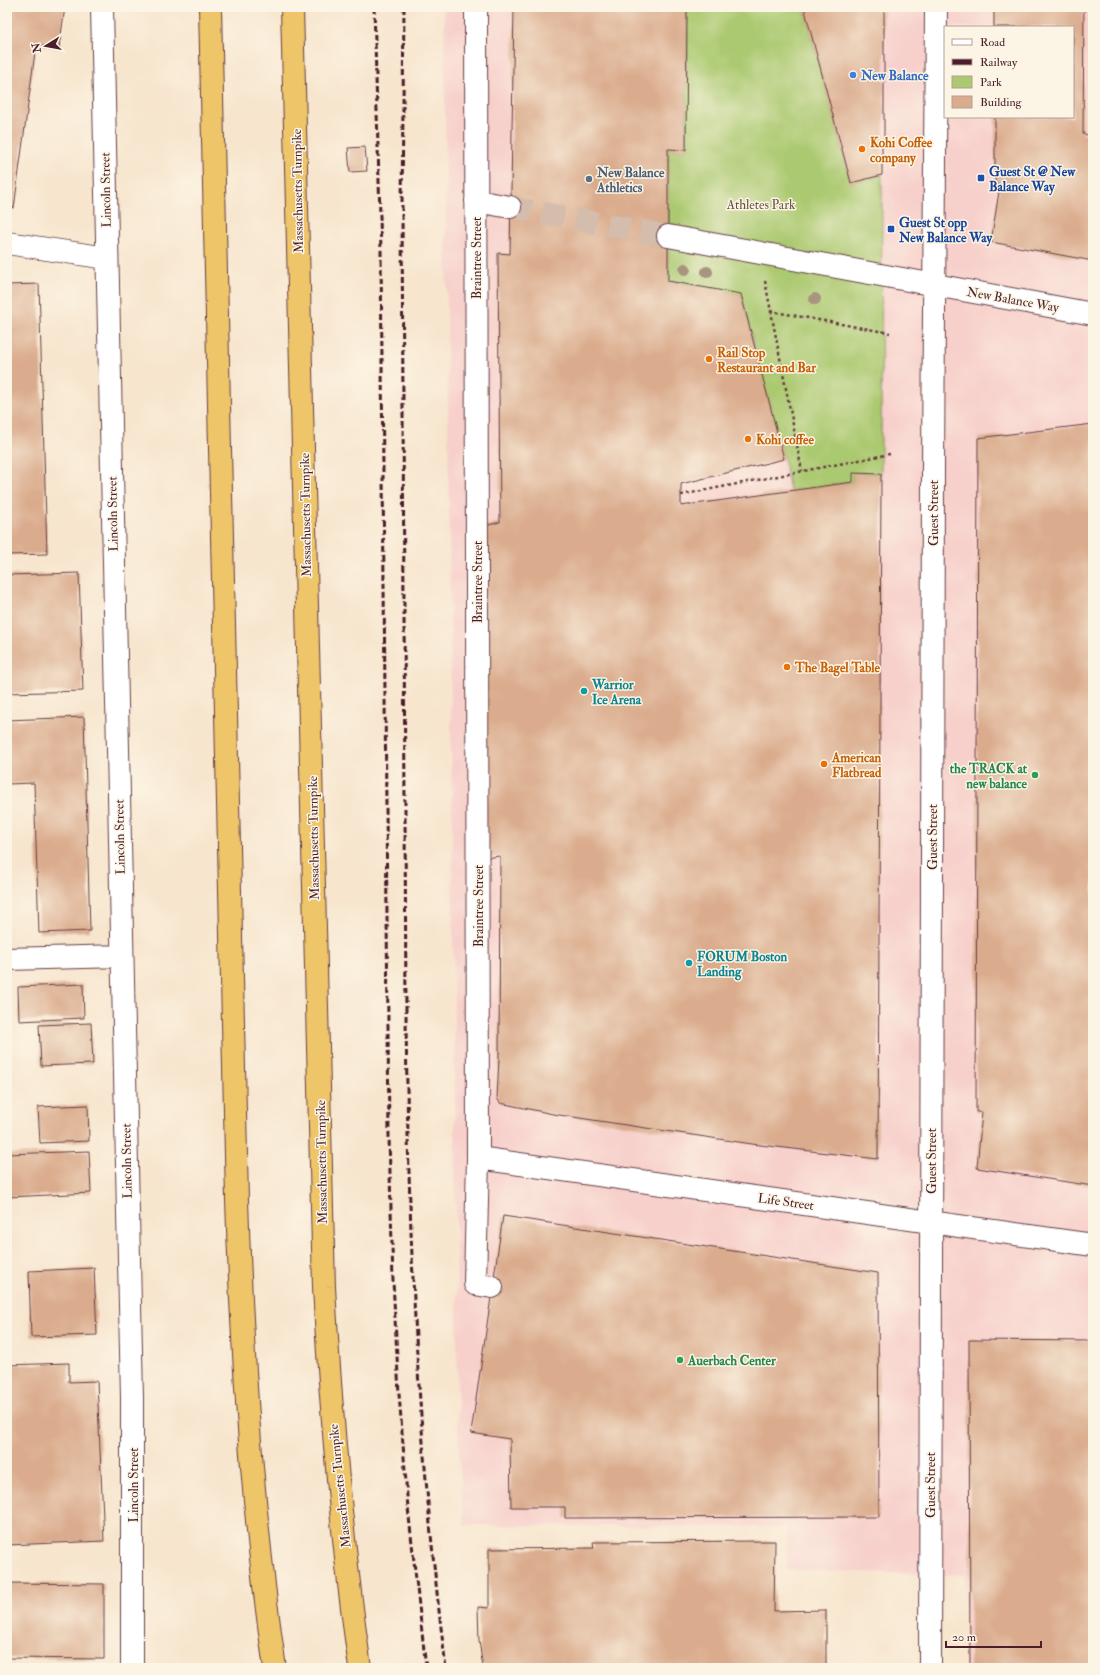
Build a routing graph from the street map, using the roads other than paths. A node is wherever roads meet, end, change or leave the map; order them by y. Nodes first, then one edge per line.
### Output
1 (102, 7) edge
2 (210, 7) edge
3 (292, 7) edge
4 (476, 7) edge
5 (936, 7) edge
6 (476, 201) junction
7 (510, 207) tunnel mouth
8 (668, 236) tunnel mouth
9 (7, 243) edge
10 (107, 258) junction
11 (934, 285) junction
12 (1093, 314) edge
13 (122, 956) junction
14 (7, 959) edge
15 (478, 1158) junction
16 (930, 1221) junction
17 (1093, 1245) edge
18 (492, 1287) dead end
19 (132, 1668) edge
20 (275, 1668) edge
21 (360, 1668) edge
22 (930, 1668) edge

1 - 10 street, Lincoln Street
2 - 20 highway
3 - 21 highway, Massachusetts Turnpike
4 - 6 street, Braintree Street
5 - 11 street, Guest Street
6 - 7 street
6 - 15 street, Braintree Street
8 - 11 street, New Balance Way
9 - 10 street
10 - 13 street, Lincoln Street
11 - 12 street, New Balance Way
11 - 16 street, Guest Street
13 - 14 street
13 - 19 street, Lincoln Street
15 - 16 street, Life Street
15 - 18 street, Braintree Street
16 - 17 street, Life Street
16 - 22 street, Guest Street

